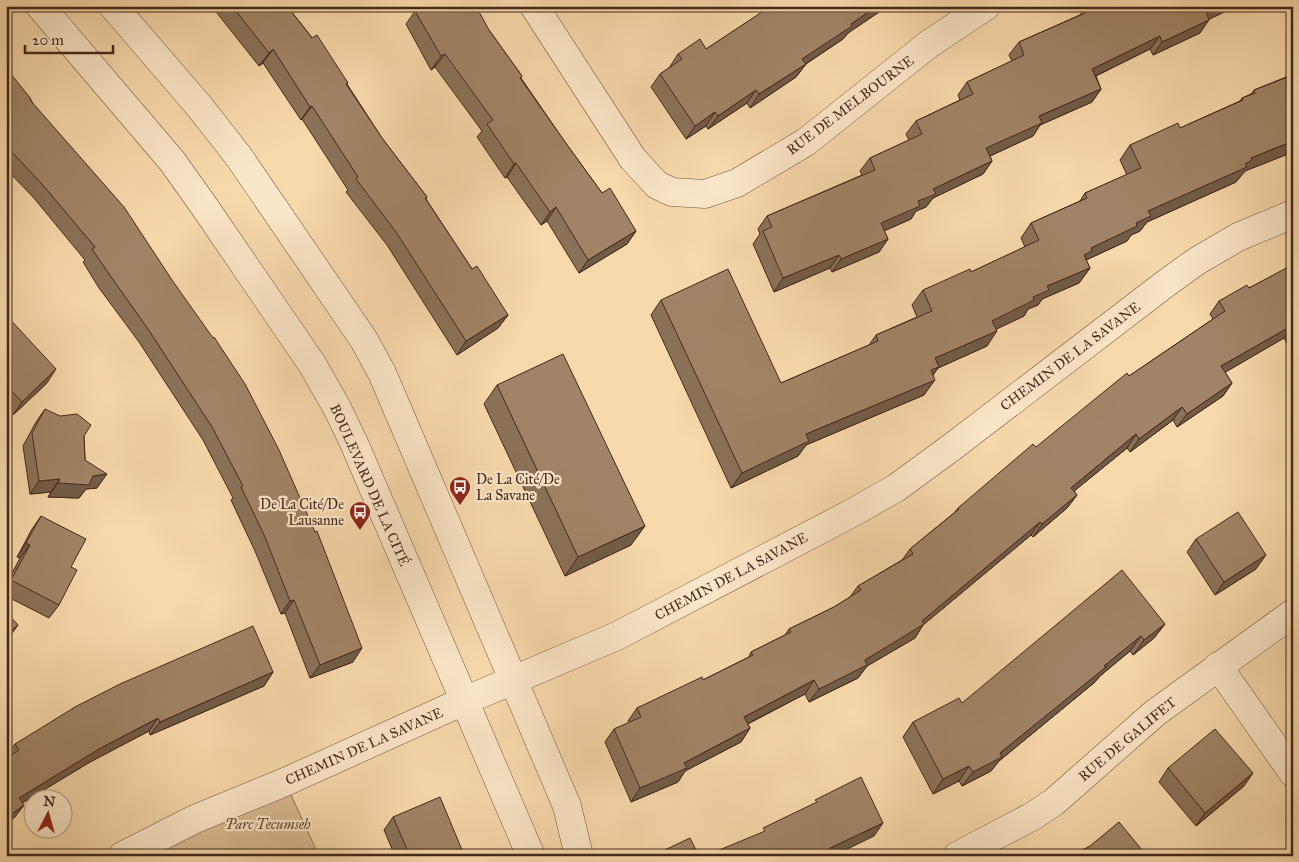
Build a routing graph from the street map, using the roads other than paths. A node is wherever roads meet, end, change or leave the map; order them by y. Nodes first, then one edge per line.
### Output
1 (40, 6) edge
2 (113, 6) edge
3 (534, 6) edge
4 (986, 6) edge
5 (1293, 214) edge
6 (1293, 613) edge
7 (1218, 666) junction
8 (513, 680) junction
9 (464, 701) junction
10 (1293, 773) edge
11 (122, 856) edge
12 (531, 856) edge
13 (580, 856) edge
14 (957, 856) edge

1 - 9 street, BOULEVARD DE LA CITÉ
2 - 8 street
3 - 4 street, RUE DE MELBOURNE
5 - 8 street, CHEMIN DE LA SAVANE
6 - 7 street, RUE DE GALIFET
7 - 10 street
7 - 14 street, RUE DE GALIFET
8 - 9 street, CHEMIN DE LA SAVANE
8 - 13 street
9 - 11 street, CHEMIN DE LA SAVANE
9 - 12 street, BOULEVARD DE LA CITÉ

